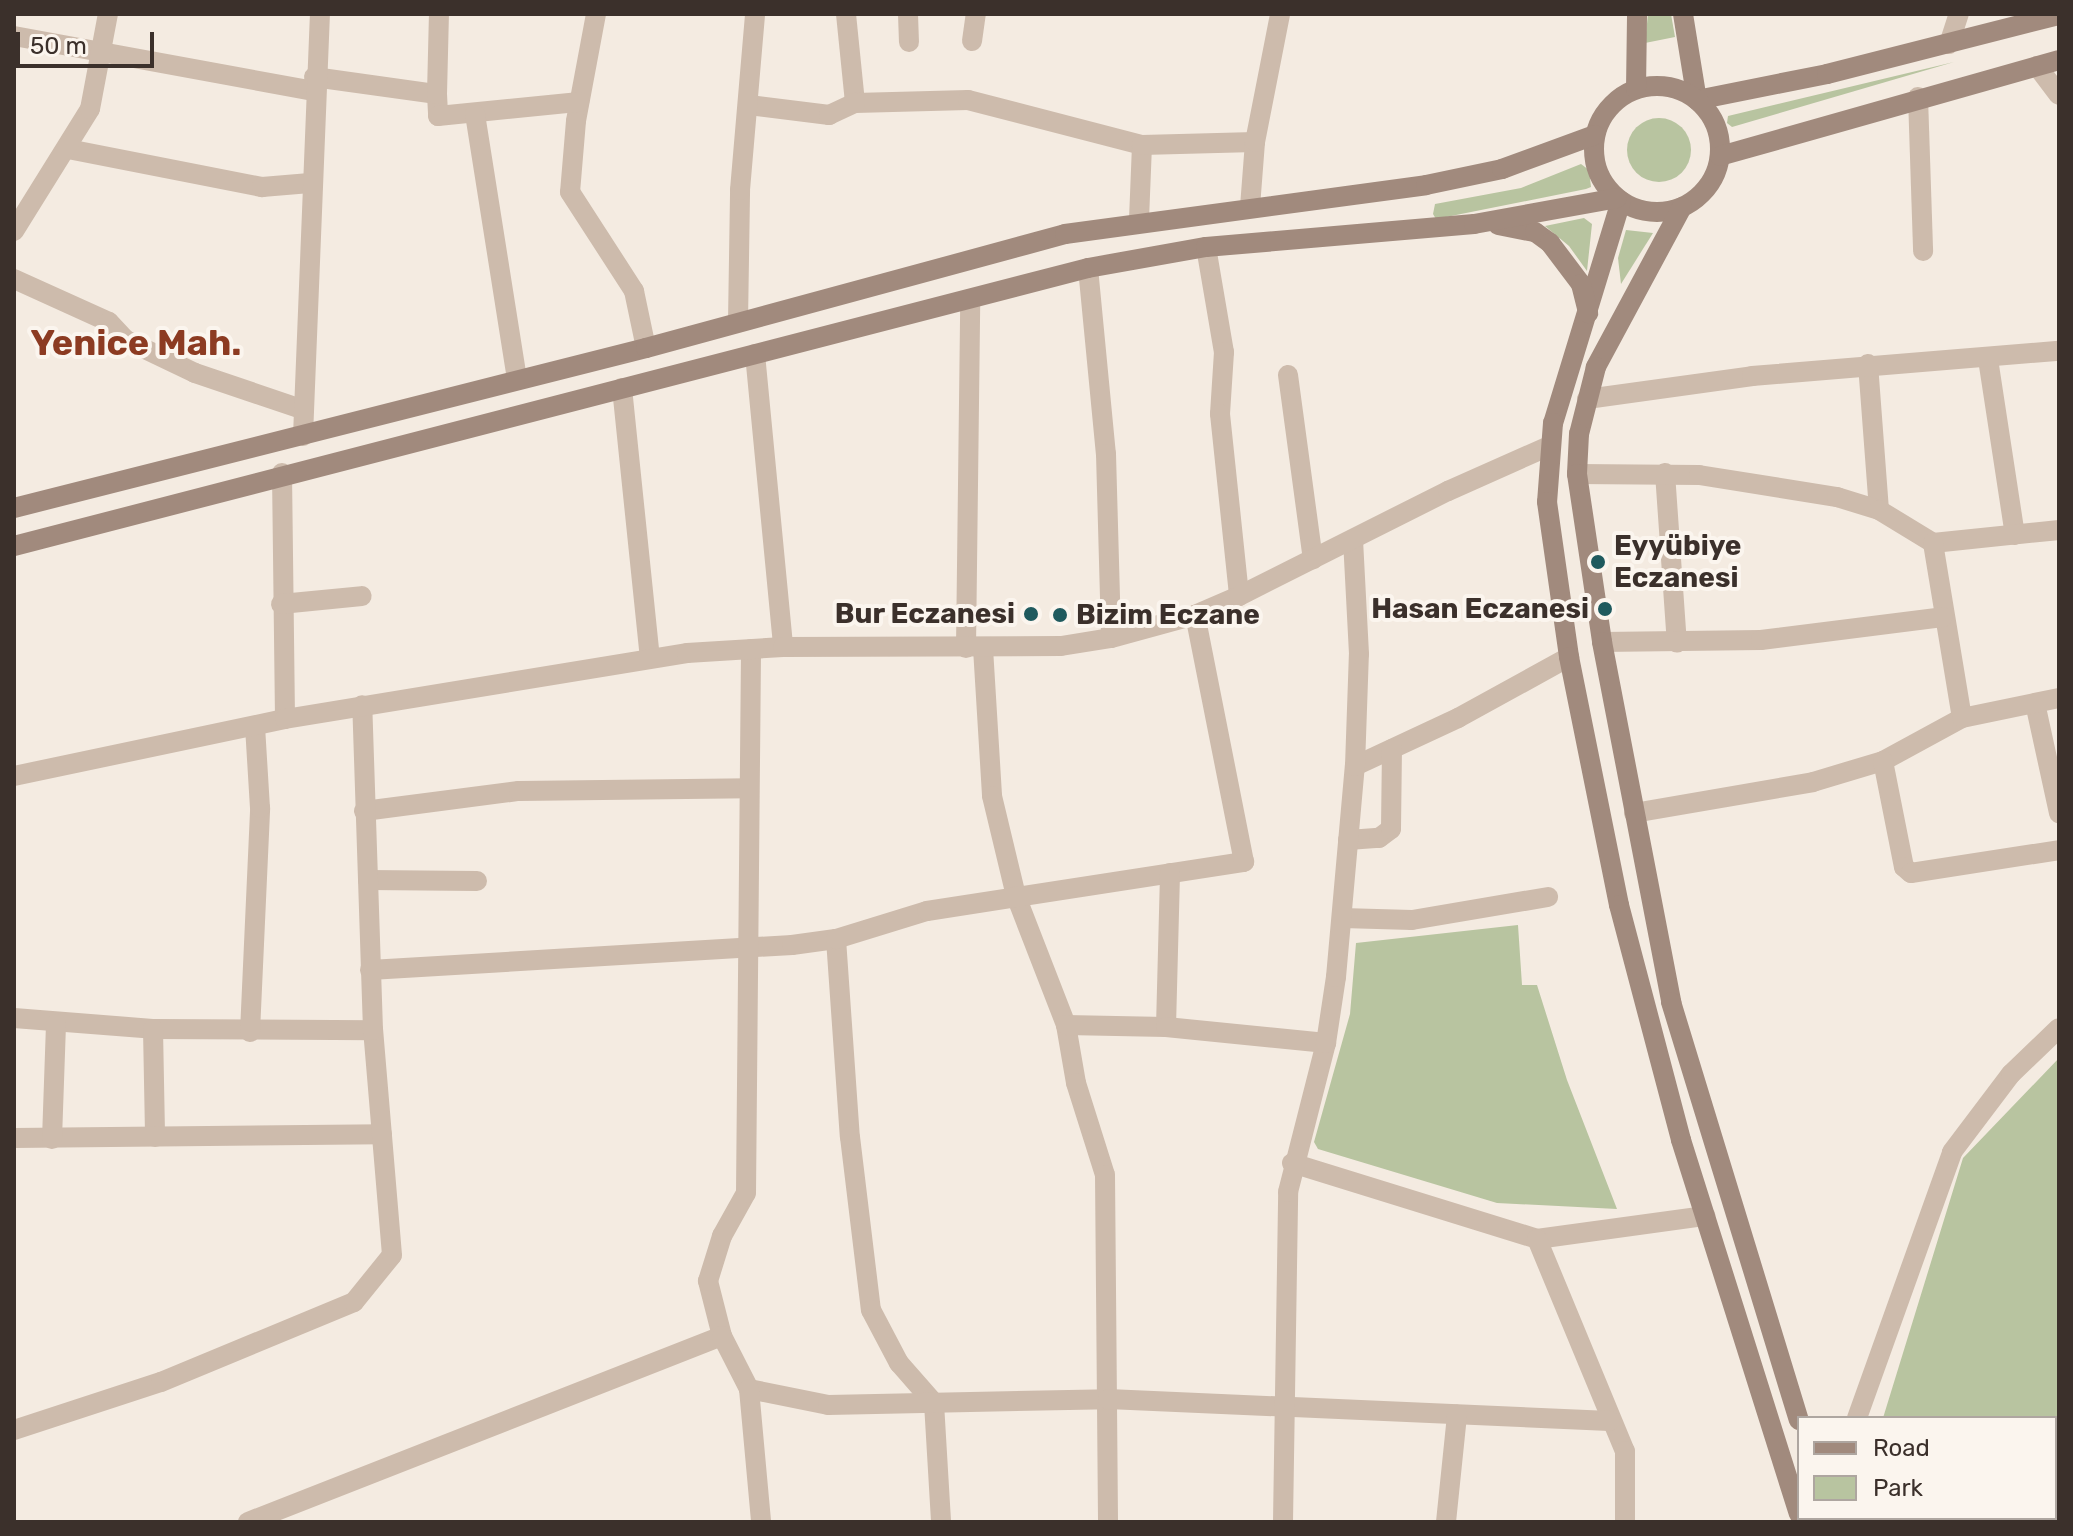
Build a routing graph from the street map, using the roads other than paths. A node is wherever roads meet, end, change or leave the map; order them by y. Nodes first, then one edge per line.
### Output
1 (108, 14) edge
2 (320, 14) edge
3 (439, 14) edge
4 (596, 14) edge
5 (755, 14) edge
6 (846, 14) edge
7 (908, 14) edge
8 (976, 14) edge
9 (1280, 14) edge
10 (1637, 14) edge
11 (1683, 14) edge
12 (1959, 14) edge
13 (2059, 15) edge
14 (14, 36) edge
15 (972, 41) dead end
16 (909, 42) dead end
17 (1949, 44) junction
18 (102, 49) junction
19 (2059, 60) edge
20 (2037, 66) junction
21 (314, 84) junction
22 (1636, 89) junction
23 (437, 94) junction
24 (2059, 95) edge
25 (1918, 97) junction
26 (1697, 100) junction
27 (579, 102) junction
28 (855, 103) junction
29 (749, 105) junction
30 (475, 114) junction
31 (1595, 135) junction
32 (1255, 142) junction
33 (1142, 145) junction
34 (68, 149) junction
35 (1720, 156) junction
36 (310, 183) junction
37 (1619, 199) junction
38 (1250, 207) junction
39 (1682, 207) junction
40 (1139, 220) junction
41 (1474, 224) junction
42 (14, 231) edge
43 (1206, 247) junction
44 (1923, 251) dead end
45 (1088, 268) junction
46 (14, 279) edge
47 (970, 299) junction
48 (1588, 313) junction
49 (738, 322) junction
50 (646, 348) junction
51 (2059, 351) edge
52 (755, 354) junction
53 (1988, 359) junction
54 (1868, 364) junction
55 (1288, 375) dead end
56 (517, 380) junction
57 (622, 388) junction
58 (1587, 399) junction
59 (304, 410) junction
60 (303, 436) junction
61 (1547, 447) junction
62 (282, 473) junction
63 (1665, 473) junction
64 (1577, 474) junction
65 (14, 508) edge
66 (1879, 510) junction
67 (2059, 530) edge
68 (2015, 535) junction
69 (1353, 539) junction
70 (1933, 543) junction
71 (14, 546) edge
72 (1313, 559) junction
73 (362, 596) dead end
74 (1239, 596) junction
75 (281, 604) junction
76 (1195, 615) junction
77 (1943, 617) junction
78 (1111, 638) junction
79 (1602, 642) junction
80 (1677, 643) junction
81 (783, 647) junction
82 (974, 648) junction
83 (751, 649) junction
84 (1569, 657) junction
85 (650, 658) junction
86 (2059, 698) edge
87 (2035, 703) junction
88 (362, 705) junction
89 (1962, 718) junction
90 (285, 719) junction
91 (255, 726) junction
92 (1392, 749) junction
93 (1883, 761) junction
94 (1355, 766) junction
95 (14, 776) edge
96 (749, 788) junction
97 (364, 811) junction
98 (1634, 813) junction
99 (2059, 813) edge
100 (1348, 840) junction
101 (2059, 850) edge
102 (1170, 873) junction
103 (368, 880) junction
104 (477, 881) dead end
105 (1016, 896) junction
106 (1548, 897) dead end
107 (1342, 918) junction
108 (836, 939) junction
109 (747, 948) junction
110 (370, 970) junction
111 (14, 1018) edge
112 (56, 1024) junction
113 (1066, 1025) junction
114 (1166, 1027) junction
115 (2059, 1028) edge
116 (153, 1029) junction
117 (373, 1030) junction
118 (250, 1032) junction
119 (1326, 1043) junction
120 (382, 1134) junction
121 (155, 1137) junction
122 (14, 1138) edge
123 (52, 1139) junction
124 (1292, 1163) junction
125 (1705, 1216) junction
126 (1537, 1239) junction
127 (722, 1336) junction
128 (749, 1389) junction
129 (1108, 1399) junction
130 (934, 1403) junction
131 (1286, 1408) junction
132 (1457, 1415) junction
133 (1798, 1416) edge
134 (1858, 1416) edge
135 (1610, 1421) junction
136 (14, 1430) edge
137 (1797, 1506) edge
138 (273, 1518) edge
139 (248, 1522) edge
140 (761, 1522) edge
141 (941, 1522) edge
142 (1108, 1522) edge
143 (1283, 1522) edge
144 (1446, 1522) edge
145 (1625, 1522) edge

1 - 18 street
2 - 21 street
3 - 23 street
4 - 27 street
5 - 29 street
6 - 28 street
7 - 16 street
8 - 15 street
9 - 32 street
10 - 22 main road
11 - 26 main road
12 - 17 street
13 - 17 main road
14 - 18 street
17 - 26 main road
18 - 21 street
18 - 34 street
19 - 20 main road
20 - 24 street
20 - 25 main road
21 - 23 street
21 - 36 street
22 - 26 main road
22 - 31 main road
23 - 30 street
25 - 35 main road
25 - 44 street
26 - 35 main road
27 - 30 street
27 - 50 street
28 - 29 street
28 - 33 street
29 - 49 street
30 - 56 street
31 - 37 main road
31 - 38 main road
32 - 33 street
32 - 38 street
33 - 40 street
34 - 36 street
34 - 42 street
35 - 39 main road
36 - 59 street
37 - 39 main road
37 - 41 main road
37 - 48 main road
38 - 40 main road
39 - 58 main road
40 - 49 main road
41 - 43 main road
41 - 48 main road
43 - 45 main road
43 - 74 street
45 - 47 main road
45 - 78 street
46 - 59 street
47 - 52 main road
47 - 82 street
48 - 61 main road
49 - 50 main road
50 - 56 main road
51 - 53 street
52 - 57 main road
52 - 81 street
53 - 54 street
53 - 68 street
54 - 58 street
54 - 66 street
55 - 72 street
56 - 60 main road
57 - 62 main road
57 - 85 street
58 - 64 main road
59 - 60 street
60 - 65 main road
61 - 69 street
61 - 84 main road
62 - 71 main road
62 - 75 street
63 - 64 street
63 - 66 street
63 - 80 street
64 - 79 main road
66 - 70 street
67 - 68 street
68 - 70 street
69 - 72 street
69 - 94 street
70 - 77 street
72 - 74 street
73 - 75 street
74 - 76 street
75 - 90 street
76 - 78 street
76 - 102 street
77 - 80 street
77 - 89 street
78 - 82 street
79 - 80 street
79 - 98 main road
81 - 82 street
81 - 83 street
82 - 105 street
83 - 85 street
83 - 96 street
84 - 92 street
84 - 125 main road
85 - 88 street
86 - 87 street
87 - 89 street
87 - 99 street
88 - 90 street
88 - 97 street
89 - 93 street
90 - 91 street
91 - 95 street
91 - 118 street
92 - 94 street
92 - 100 street
93 - 98 street
93 - 101 street
94 - 100 street
96 - 97 street
96 - 109 street
97 - 103 street
98 - 133 main road
100 - 107 street
102 - 105 street
102 - 114 street
103 - 104 street
103 - 110 street
105 - 108 street
105 - 113 street
106 - 107 street
107 - 119 street
108 - 109 street
108 - 130 street
109 - 110 street
109 - 127 street
110 - 117 street
111 - 112 street
112 - 116 street
112 - 123 street
113 - 114 street
113 - 129 street
114 - 119 street
115 - 134 street
116 - 118 street
116 - 121 street
117 - 118 street
117 - 120 street
119 - 124 street
120 - 121 street
120 - 136 street
121 - 123 street
122 - 123 street
124 - 126 street
124 - 131 street
125 - 126 street
125 - 137 main road
126 - 135 street
127 - 128 street
127 - 138 street
128 - 130 street
128 - 140 street
129 - 130 street
129 - 131 street
129 - 142 street
130 - 141 street
131 - 132 street
131 - 143 street
132 - 135 street
132 - 144 street
135 - 145 street
138 - 139 street

